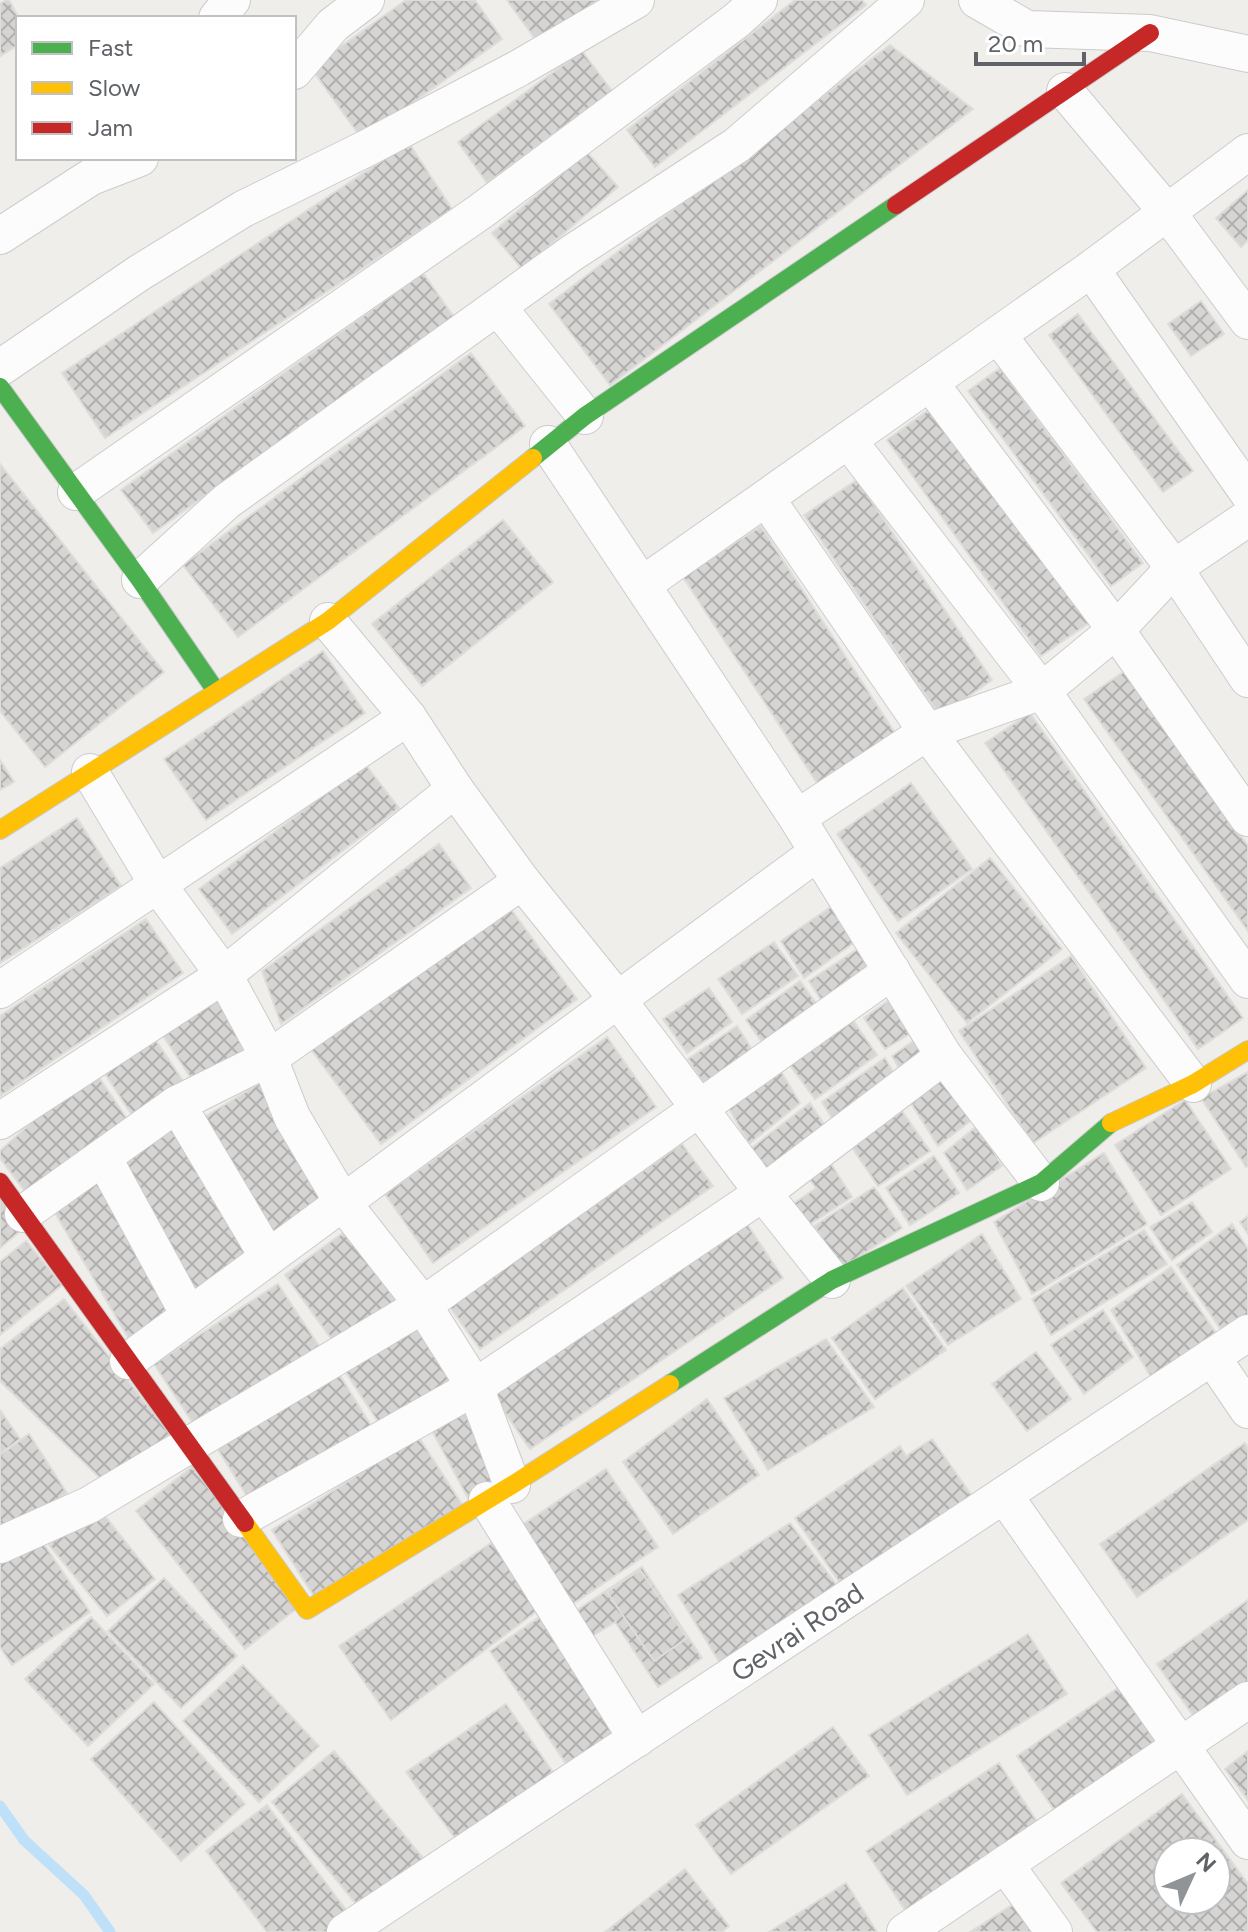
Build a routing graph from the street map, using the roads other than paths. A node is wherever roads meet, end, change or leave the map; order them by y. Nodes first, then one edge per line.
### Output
1 (232, 0) edge
2 (366, 0) edge
3 (636, 0) edge
4 (759, 0) edge
5 (906, 0) edge
6 (977, 0) edge
7 (219, 16) edge
8 (1150, 33) junction
9 (1248, 54) edge
10 (296, 69) edge
11 (1065, 91) junction
12 (1248, 152) edge
13 (132, 160) edge
14 (99, 168) edge
15 (1167, 212) junction
16 (0, 236) edge
17 (1091, 269) junction
18 (498, 307) junction
19 (1248, 321) edge
20 (998, 335) junction
21 (0, 368) edge
22 (930, 383) junction
23 (0, 387) edge
24 (585, 416) junction
25 (848, 440) junction
26 (548, 444) junction
27 (76, 492) junction
28 (1248, 493) edge
29 (766, 498) junction
30 (1248, 518) edge
31 (1174, 568) junction
32 (140, 580) junction
33 (642, 585) junction
34 (328, 621) junction
35 (1116, 630) junction
36 (1248, 679) edge
37 (216, 691) junction
38 (1042, 691) junction
39 (408, 717) junction
40 (927, 732) junction
41 (90, 772) junction
42 (455, 789) junction
43 (797, 818) junction
44 (1248, 818) edge
45 (0, 830) edge
46 (818, 852) junction
47 (522, 881) junction
48 (158, 885) junction
49 (892, 971) junction
50 (224, 975) junction
51 (1248, 980) edge
52 (0, 990) edge
53 (618, 1000) junction
54 (1248, 1050) edge
55 (944, 1056) junction
56 (269, 1058) junction
57 (1193, 1084) junction
58 (177, 1104) junction
59 (700, 1107) junction
60 (0, 1121) edge
61 (103, 1157) junction
62 (0, 1182) edge
63 (1041, 1183) junction
64 (763, 1193) junction
65 (343, 1203) junction
66 (23, 1214) junction
67 (268, 1257) junction
68 (832, 1280) junction
69 (423, 1305) junction
70 (189, 1315) junction
71 (1248, 1333) edge
72 (1212, 1357) junction
73 (128, 1361) junction
74 (475, 1387) junction
75 (1248, 1410) edge
76 (190, 1447) junction
77 (500, 1492) junction
78 (1004, 1495) junction
79 (241, 1519) junction
80 (0, 1545) edge
81 (1248, 1700) edge
82 (637, 1739) junction
83 (1181, 1745) junction
84 (1248, 1841) edge
85 (1005, 1864) junction
86 (345, 1932) edge
87 (905, 1932) edge
88 (1054, 1932) edge

1 - 7 street
2 - 10 street
3 - 21 street
4 - 27 street
5 - 18 street
6 - 8 street
8 - 9 street
8 - 11 street
11 - 15 street
11 - 24 street
12 - 15 street
13 - 14 street
14 - 16 street
15 - 17 street
15 - 19 street
17 - 20 street
17 - 28 street
18 - 24 street
18 - 32 street
20 - 22 street
20 - 31 street
22 - 25 street
22 - 35 street
23 - 27 street
24 - 26 street
25 - 29 street
25 - 38 street
26 - 33 street
26 - 34 street
27 - 32 street
29 - 33 street
29 - 40 street
30 - 31 street
31 - 35 street
31 - 36 street
32 - 37 street
33 - 43 street
34 - 37 street
34 - 39 street
35 - 38 street
35 - 44 street
37 - 41 street
38 - 40 street
38 - 51 street
39 - 42 street
39 - 48 street
40 - 43 street
40 - 57 street
41 - 45 street
41 - 48 street
42 - 47 street
42 - 50 street
43 - 46 street
46 - 49 street
46 - 53 street
47 - 53 street
47 - 56 street
48 - 50 street
48 - 52 street
49 - 55 street
49 - 59 street
50 - 56 street
50 - 60 street
53 - 59 street
53 - 65 street
54 - 57 street
55 - 63 street
55 - 64 street
56 - 58 street
56 - 65 street
57 - 63 street
58 - 61 street
58 - 67 street
59 - 64 street
59 - 69 street
61 - 66 street
61 - 70 street
62 - 66 street
63 - 68 street
64 - 68 street
64 - 74 street
65 - 67 street
65 - 69 street
66 - 73 street
67 - 70 street
68 - 77 street
69 - 74 street
69 - 76 street
70 - 73 street
71 - 72 street, Gevrai Road
72 - 75 street
72 - 78 street, Gevrai Road
73 - 76 street
74 - 77 street
74 - 79 street
76 - 79 street
76 - 80 street
77 - 79 street
77 - 82 street
78 - 82 street, Gevrai Road
78 - 83 street
81 - 83 street
82 - 86 street, Gevrai Road
83 - 84 street
83 - 85 street
85 - 87 street
85 - 88 street

